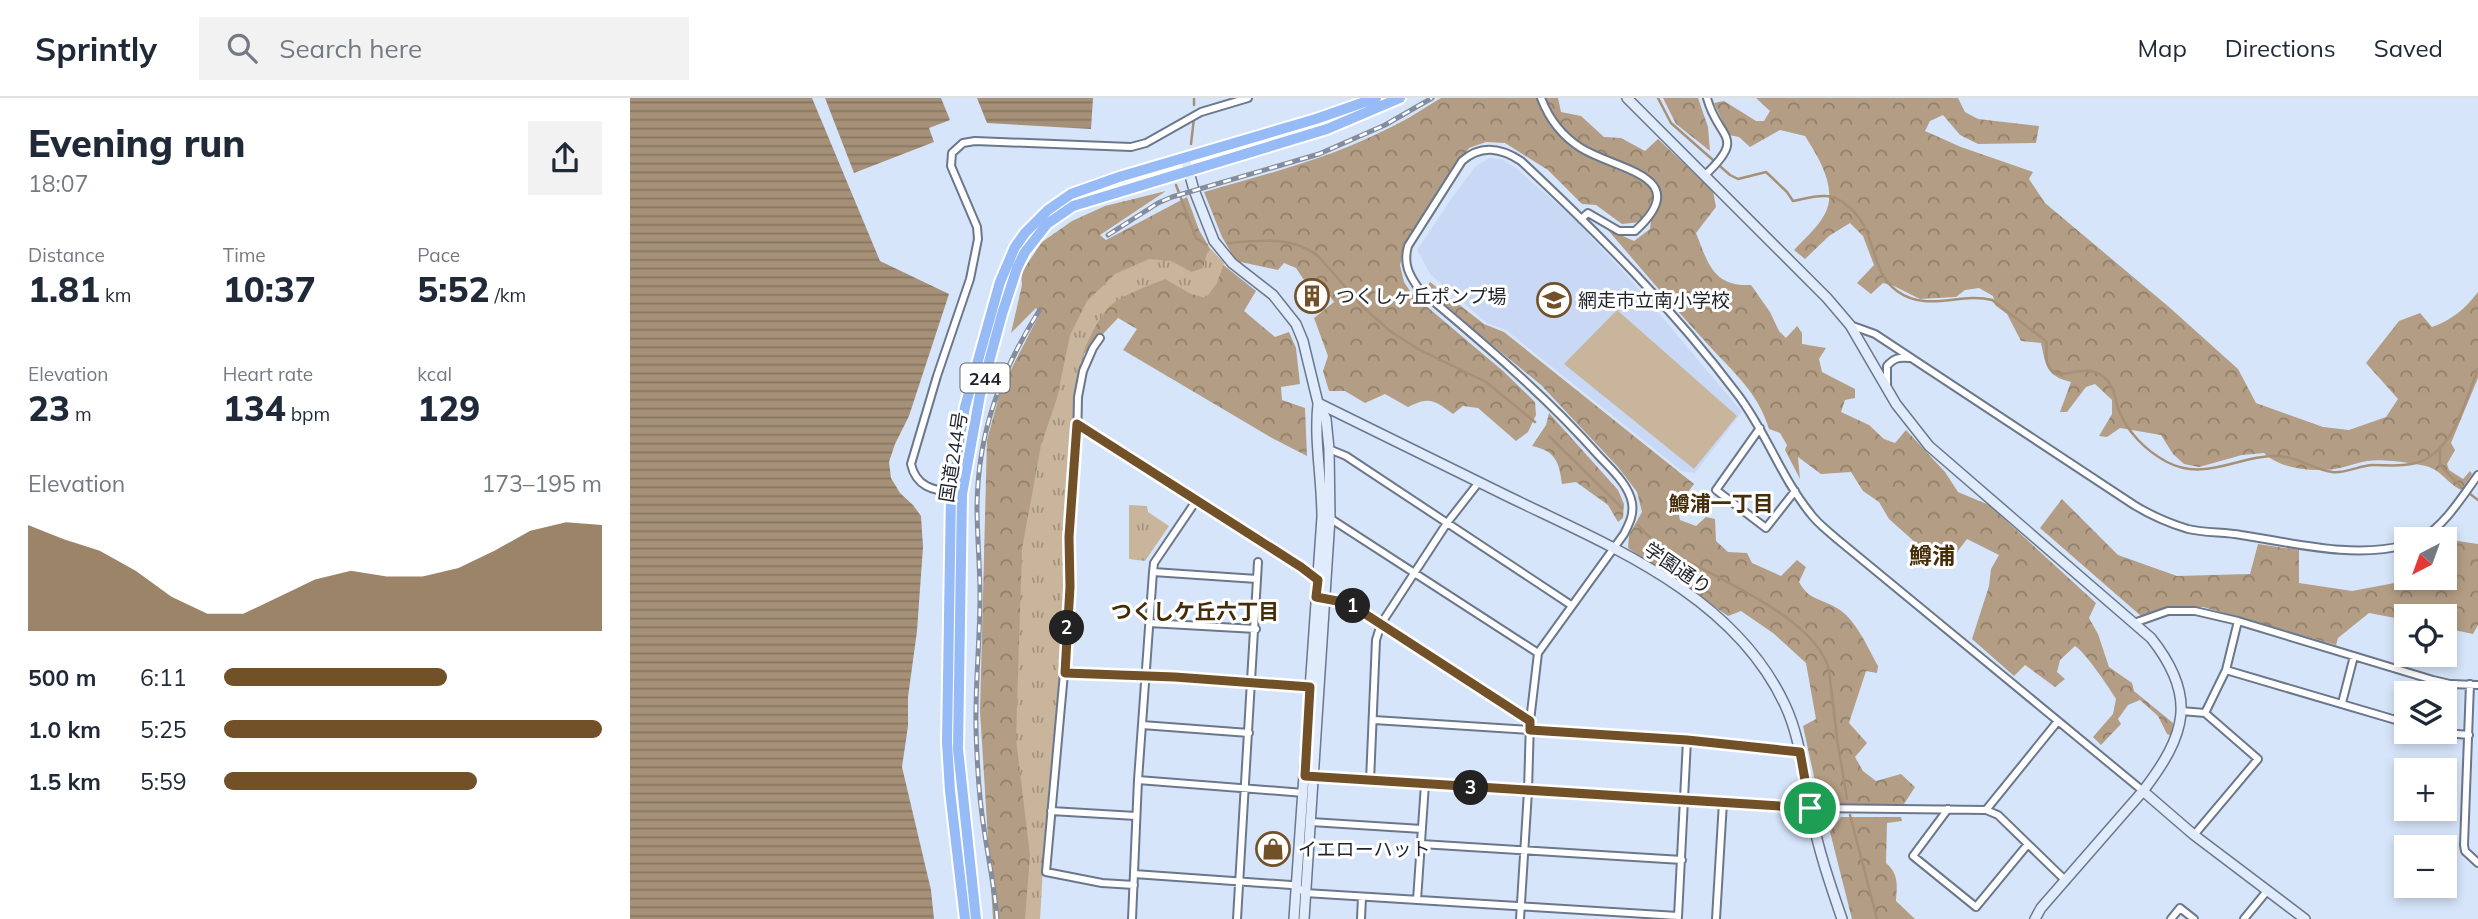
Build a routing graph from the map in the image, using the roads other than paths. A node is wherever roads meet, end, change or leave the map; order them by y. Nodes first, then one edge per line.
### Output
1 (1248, 98) edge
2 (1400, 98) edge
3 (1541, 98) edge
4 (1627, 98) edge
5 (1707, 98) edge
6 (1373, 102) edge
7 (1185, 158) junction
8 (1189, 171) junction
9 (1704, 176) junction
10 (1581, 219) junction
11 (1850, 325) junction
12 (1100, 338) dead end
13 (1910, 359) junction
14 (1887, 388) junction
15 (1318, 403) junction
16 (1077, 424) junction
17 (1760, 428) junction
18 (1329, 449) junction
19 (2478, 475) edge
20 (1479, 482) junction
21 (1795, 491) junction
22 (957, 494) junction
23 (1196, 501) junction
24 (1326, 517) junction
25 (1447, 523) junction
26 (2436, 527) edge
27 (2394, 546) edge
28 (1614, 548) junction
29 (1258, 562) dead end
30 (1153, 572) junction
31 (1415, 572) junction
32 (1257, 579) junction
33 (1322, 580) junction
34 (1321, 597) junction
35 (1571, 604) junction
36 (2238, 621) junction
37 (1149, 623) junction
38 (2134, 623) junction
39 (1381, 624) junction
40 (1256, 629) junction
41 (1538, 653) junction
42 (2354, 656) junction
43 (2226, 670) junction
44 (1065, 673) junction
45 (1146, 675) junction
46 (1252, 682) junction
47 (2474, 684) edge
48 (1314, 688) junction
49 (2342, 703) junction
50 (2181, 711) junction
51 (2205, 713) junction
52 (2394, 719) edge
53 (1374, 720) junction
54 (1530, 721) junction
55 (2058, 721) junction
56 (1142, 725) junction
57 (1530, 730) junction
58 (1249, 733) junction
59 (2457, 734) edge
60 (2469, 735) junction
61 (1687, 740) junction
62 (1800, 752) junction
63 (1309, 777) junction
64 (1138, 780) junction
65 (1370, 781) junction
66 (1424, 784) junction
67 (1245, 788) junction
68 (2143, 791) junction
69 (1528, 792) junction
70 (1308, 794) junction
71 (1685, 799) junction
72 (1723, 802) junction
73 (1810, 808) junction
74 (1948, 809) junction
75 (1986, 810) junction
76 (1051, 811) junction
77 (1136, 816) junction
78 (1311, 822) junction
79 (1422, 829) junction
80 (2194, 835) junction
81 (1421, 844) junction
82 (2028, 844) junction
83 (1524, 851) junction
84 (1682, 860) junction
85 (2478, 863) edge
86 (1134, 874) junction
87 (1239, 881) junction
88 (2066, 881) junction
89 (1134, 885) junction
90 (1296, 886) junction
91 (2267, 891) junction
92 (1305, 893) junction
93 (1362, 897) junction
94 (1418, 900) junction
95 (1520, 907) junction
96 (1678, 917) edge
97 (965, 919) edge
98 (976, 919) edge
99 (1132, 919) edge
100 (1237, 919) edge
101 (1294, 919) edge
102 (1304, 919) edge
103 (1361, 919) edge
104 (1520, 919) edge
105 (1716, 919) edge
106 (1842, 919) edge
107 (2035, 919) edge
108 (2171, 919) edge
109 (2194, 919) edge
110 (2244, 919) edge
111 (2305, 919) edge

1 - 22 street
2 - 6 highway, 国道244号 / 244
3 - 10 street
4 - 9 street
5 - 9 street
6 - 7 highway, 国道244号 / 244
6 - 8 highway, 国道244号 / 244
7 - 8 street
7 - 22 highway, 国道244号 / 244
8 - 15 street
8 - 22 highway, 国道244号 / 244
9 - 11 street
10 - 17 street
10 - 28 street
11 - 13 street
11 - 14 street
12 - 16 street
13 - 14 street
13 - 27 street
14 - 38 street
15 - 18 street
15 - 20 street, 学園通り
15 - 24 street
16 - 23 street
16 - 44 street
17 - 21 street
17 - 21 street
18 - 24 street
18 - 25 street
19 - 26 street
20 - 25 street
20 - 28 street, 学園通り
21 - 55 street
22 - 97 highway, 国道244号 / 244
22 - 98 highway, 国道244号 / 244
23 - 30 street
23 - 33 street
24 - 31 street
24 - 33 street
25 - 31 street
25 - 35 street
28 - 35 street
28 - 62 street, 学園通り
29 - 32 street
30 - 32 street
30 - 37 street
31 - 39 street
31 - 41 street
32 - 40 street
33 - 34 street
34 - 39 street
34 - 48 street
35 - 41 street
36 - 38 street
36 - 42 street
36 - 43 street
37 - 40 street
37 - 45 street
38 - 50 street
39 - 53 street
39 - 54 street
40 - 46 street
41 - 54 street
42 - 47 street
42 - 49 street
43 - 49 street
43 - 51 street
44 - 45 street
44 - 76 street
45 - 46 street
45 - 56 street
46 - 48 street
46 - 58 street
47 - 60 street
48 - 63 street
49 - 52 street
50 - 51 street
50 - 68 street
51 - 80 street
53 - 57 street
53 - 65 street
54 - 57 street
55 - 68 street
55 - 75 street
56 - 58 street
56 - 64 street
57 - 61 street
57 - 69 street
58 - 67 street
59 - 60 street
60 - 85 street
61 - 62 street
61 - 71 street
62 - 73 street, 学園通り
63 - 65 street
63 - 70 street
64 - 67 street
64 - 77 street
65 - 66 street
66 - 69 street
66 - 79 street
67 - 70 street
67 - 87 street
68 - 80 street
68 - 88 street
69 - 71 street
69 - 83 street
70 - 78 street
70 - 90 street
71 - 72 street
71 - 84 street
72 - 73 street
72 - 105 street
73 - 74 street
73 - 106 street, 学園通り
74 - 75 street
74 - 82 street
75 - 82 street
76 - 77 street
76 - 89 street
77 - 86 street
78 - 79 street
78 - 92 street
79 - 81 street
80 - 91 street
81 - 83 street
81 - 94 street
82 - 88 street
83 - 84 street
83 - 95 street
84 - 96 street
86 - 87 street
86 - 89 street
87 - 90 street
87 - 100 street
88 - 107 street
89 - 99 street
90 - 92 street
90 - 101 street
91 - 110 street
91 - 111 street
92 - 93 street
92 - 102 street
93 - 94 street
93 - 103 street
94 - 95 street
95 - 96 street
95 - 104 street
108 - 109 street

